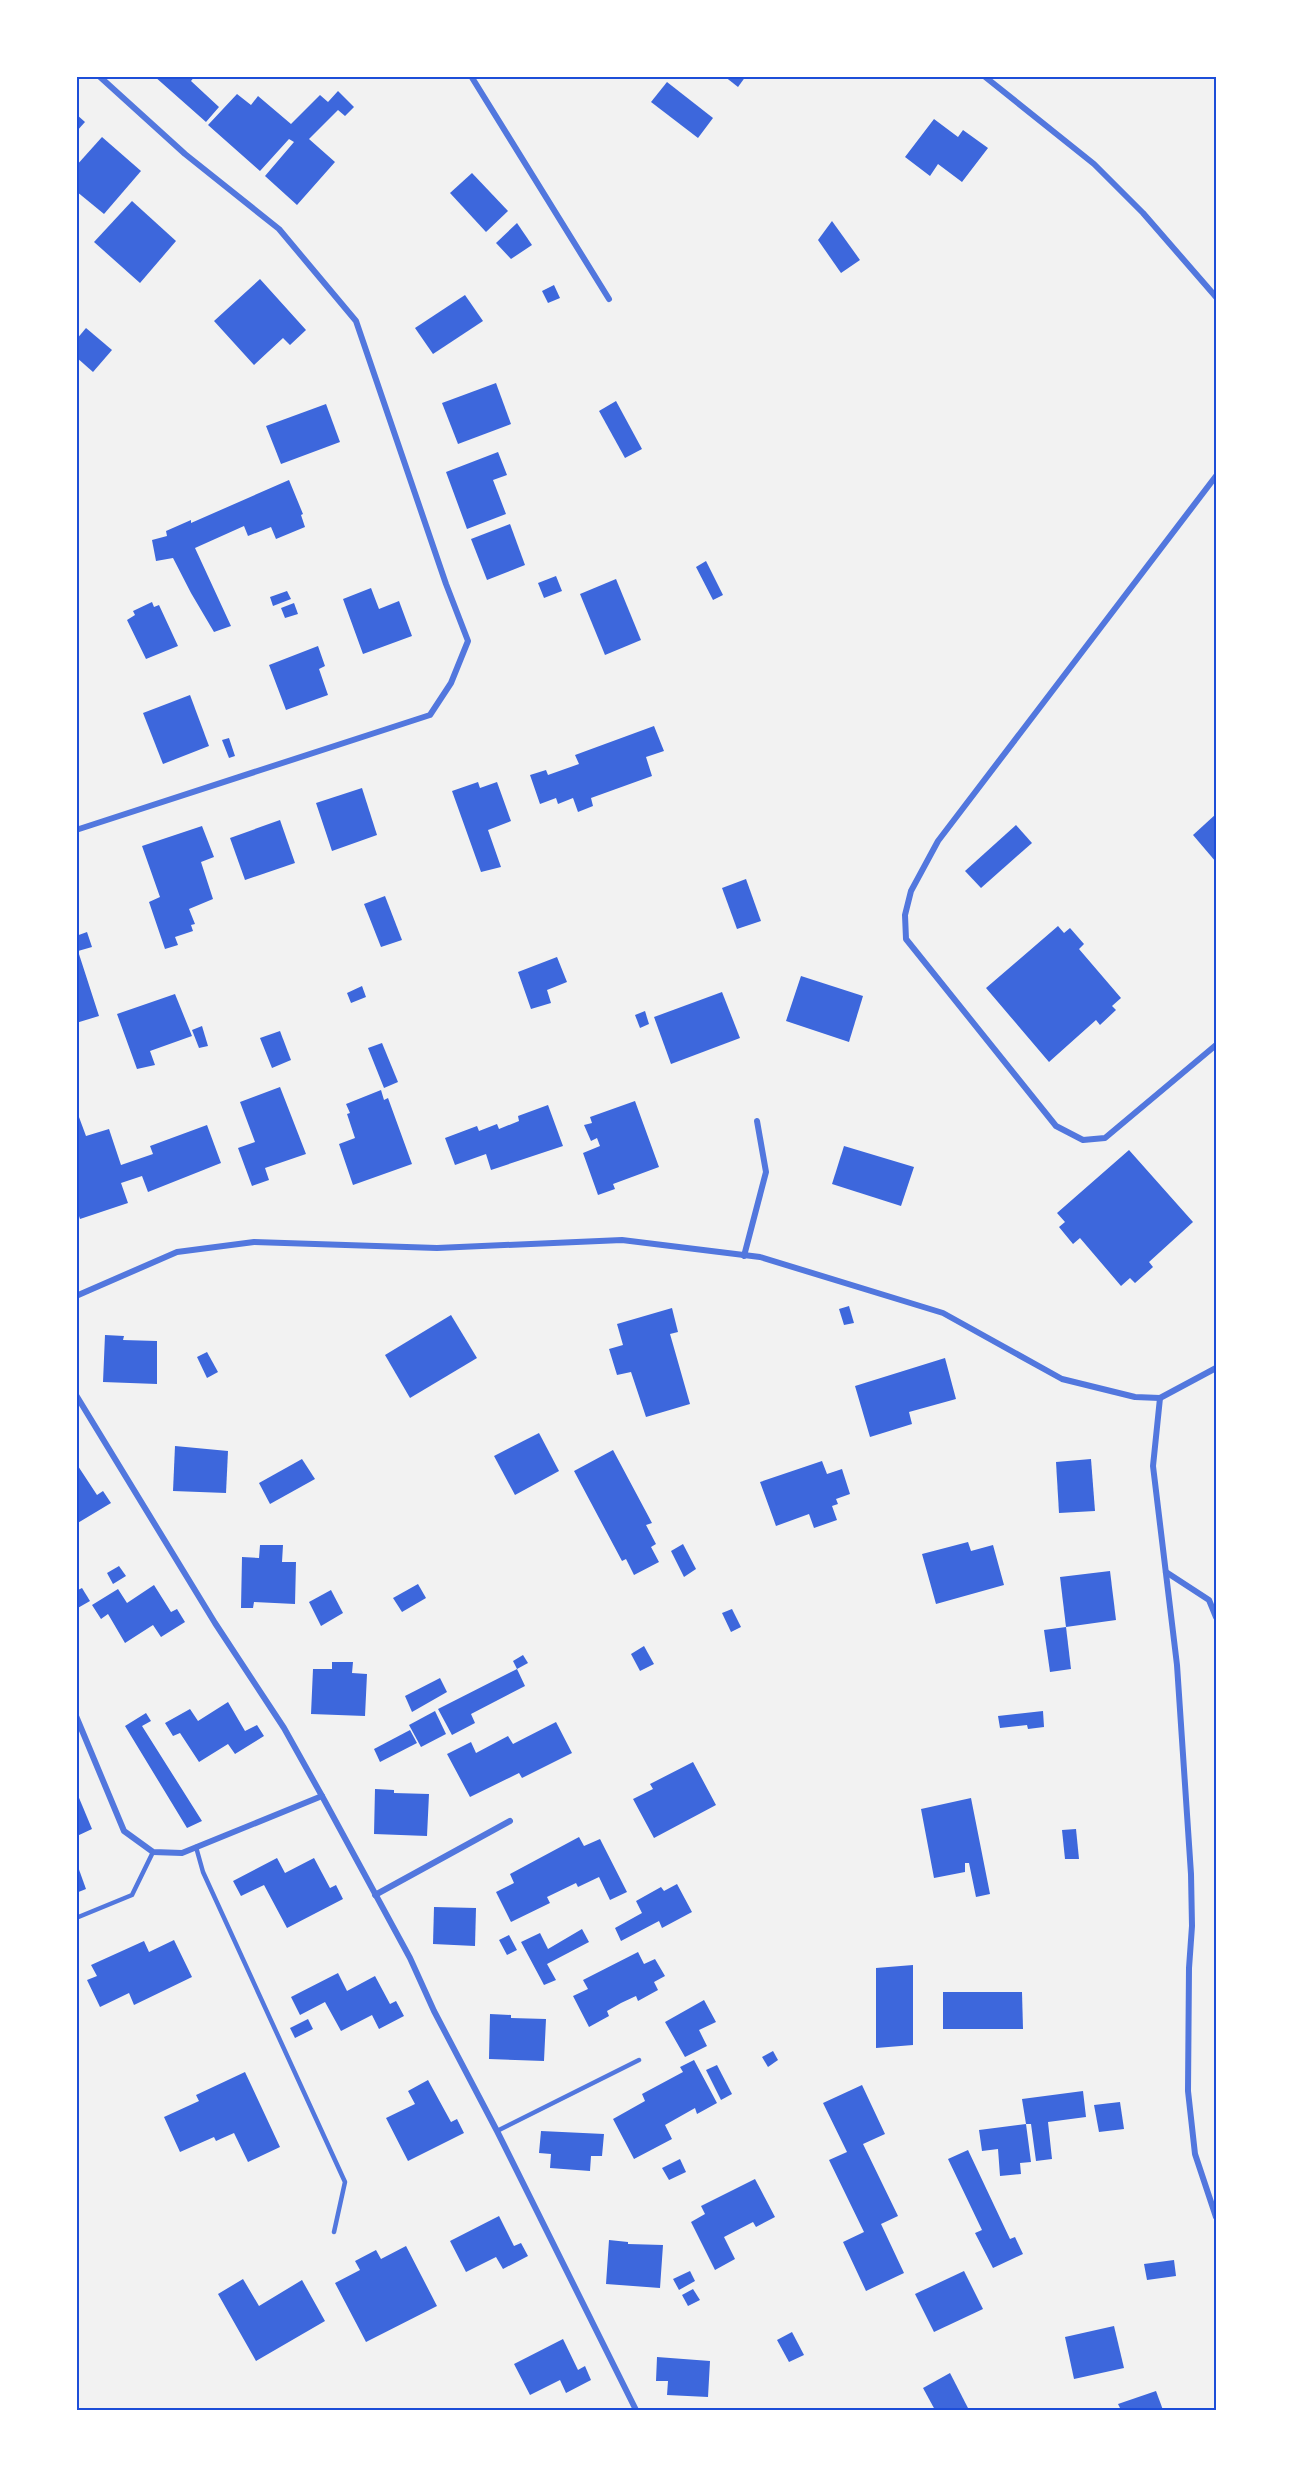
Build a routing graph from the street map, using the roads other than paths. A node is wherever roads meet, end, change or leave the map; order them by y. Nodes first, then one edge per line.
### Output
1 (99, 76) edge
2 (471, 76) edge
3 (984, 76) edge
4 (1216, 297) edge
5 (609, 299) dead end
6 (1216, 476) edge
7 (76, 830) edge
8 (1216, 1045) edge
9 (756, 1121) dead end
10 (744, 1256) junction
11 (76, 1296) edge
12 (1216, 1368) edge
13 (76, 1395) edge
14 (1160, 1398) junction
15 (1166, 1572) junction
16 (1216, 1617) edge
17 (76, 1716) edge
18 (322, 1796) junction
19 (510, 1821) dead end
20 (196, 1847) junction
21 (153, 1852) junction
22 (375, 1895) junction
23 (76, 1918) edge
24 (639, 2060) dead end
25 (497, 2131) junction
26 (1216, 2217) edge
27 (334, 2232) dead end
28 (636, 2410) edge

1 - 7 street
2 - 5 street
3 - 4 street
6 - 8 street
9 - 10 street
10 - 11 street
10 - 14 street
12 - 14 street
13 - 18 street
14 - 15 street
15 - 16 street
15 - 26 street
17 - 21 street
18 - 20 street
18 - 22 street
19 - 22 street
20 - 21 street
20 - 27 lane
21 - 23 lane
22 - 25 street
24 - 25 lane
25 - 28 street

